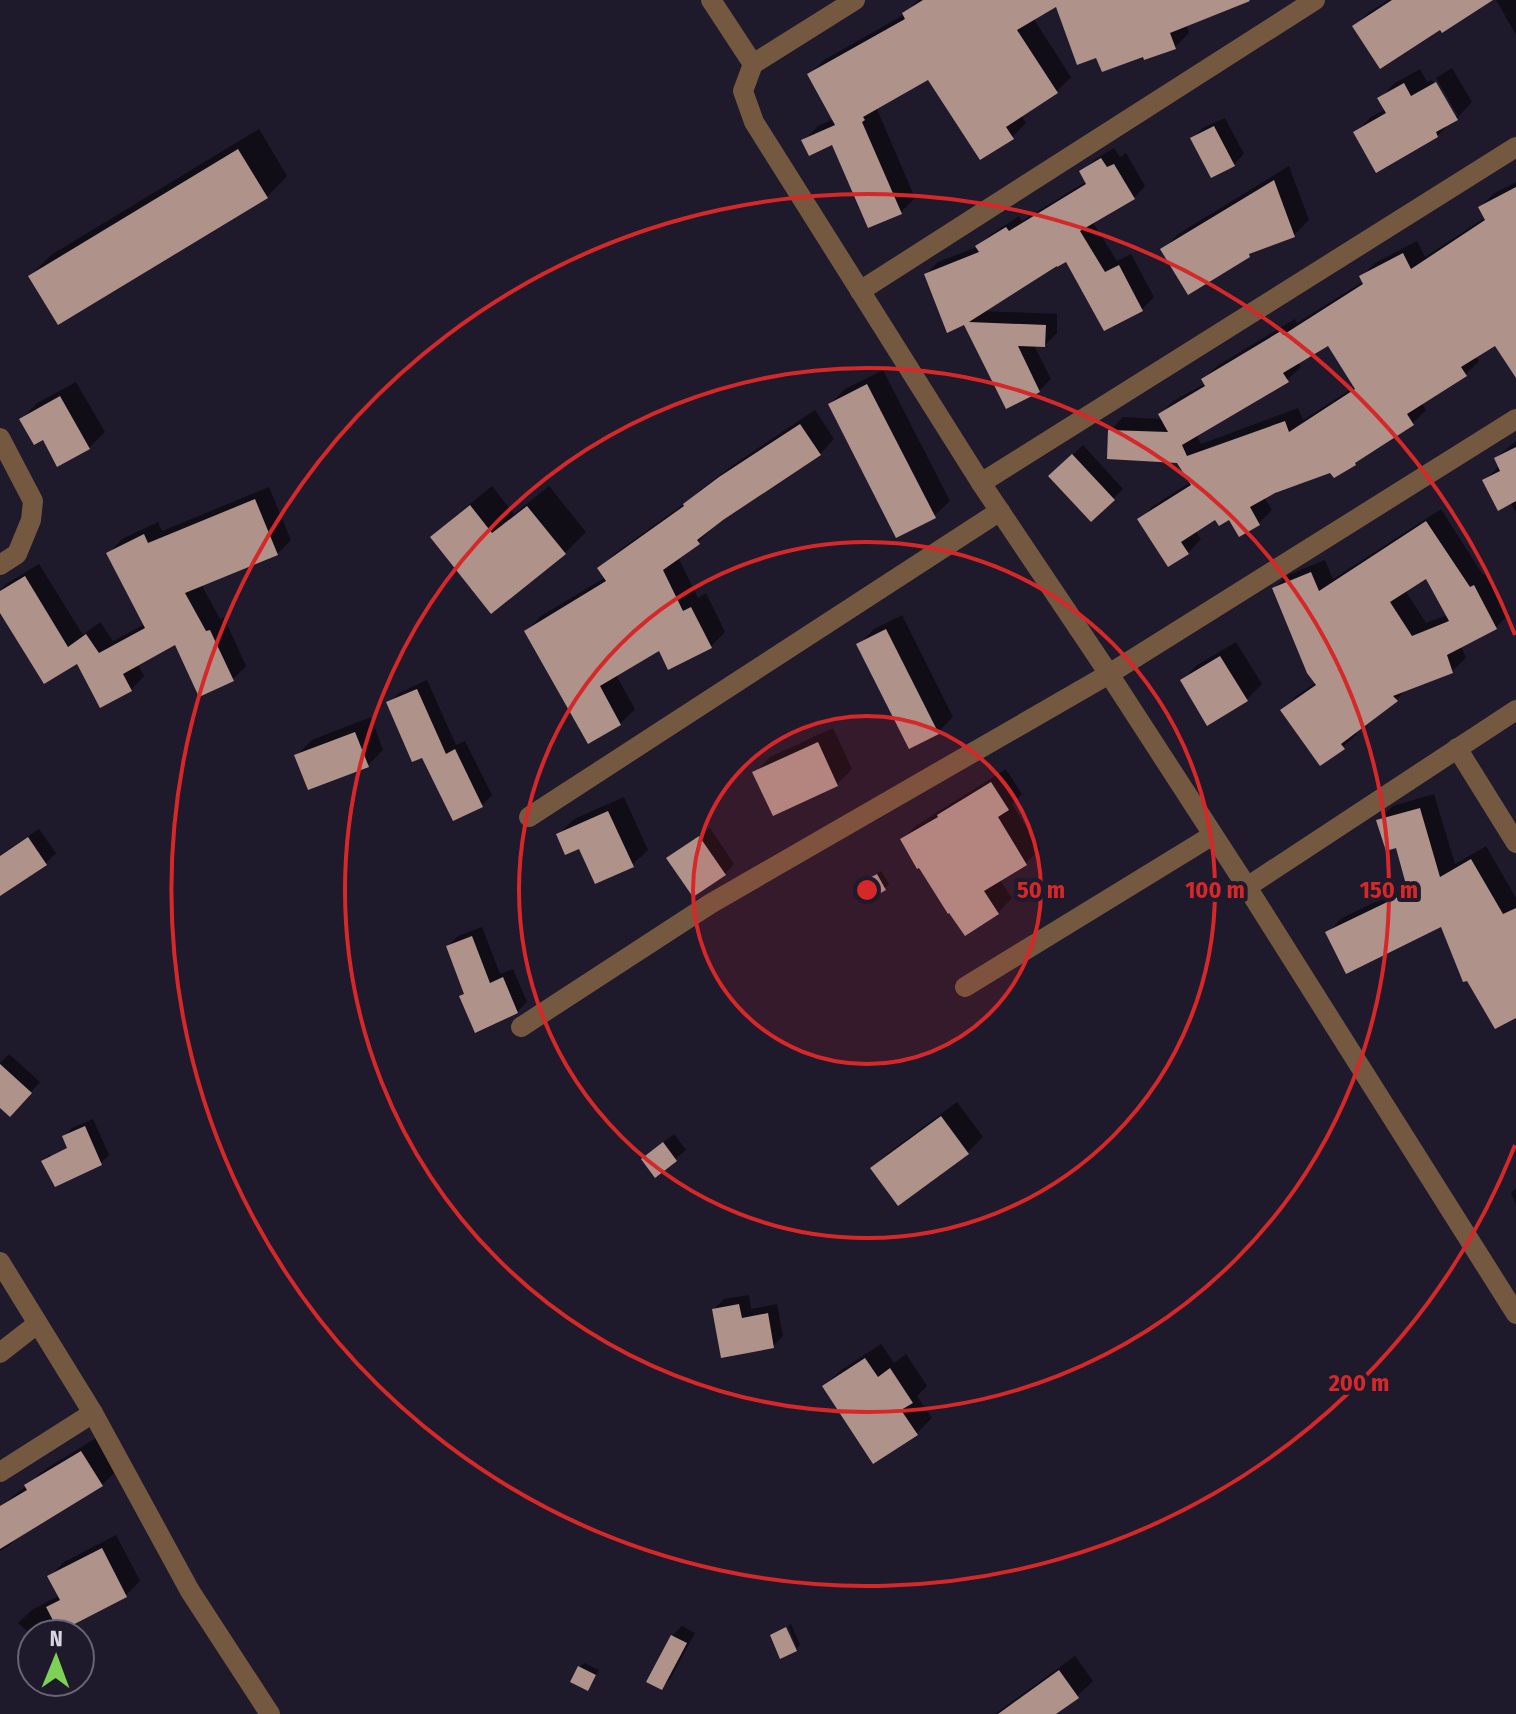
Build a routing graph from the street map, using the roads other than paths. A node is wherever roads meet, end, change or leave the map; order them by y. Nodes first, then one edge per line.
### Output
1 (711, 0) edge
2 (855, 0) edge
3 (1315, 0) edge
4 (753, 64) junction
5 (1516, 147) edge
6 (860, 291) junction
7 (1516, 419) edge
8 (0, 438) edge
9 (981, 483) junction
10 (1000, 511) junction
11 (0, 565) edge
12 (1109, 674) junction
13 (1516, 710) edge
14 (1457, 748) junction
15 (529, 817) dead end
16 (1213, 835) junction
17 (1516, 843) edge
18 (1247, 887) junction
19 (965, 987) dead end
20 (521, 1027) dead end
21 (0, 1262) edge
22 (1516, 1314) edge
23 (37, 1324) junction
24 (0, 1353) edge
25 (93, 1413) junction
26 (0, 1472) edge
27 (270, 1714) edge

1 - 4 street
2 - 4 street
3 - 6 street
4 - 6 street
5 - 9 street
6 - 9 street
7 - 12 street
8 - 11 street
9 - 10 street
10 - 12 street
10 - 15 street
12 - 16 street
12 - 20 street
13 - 14 street
14 - 17 street
14 - 18 street
16 - 18 street
16 - 19 street
18 - 22 street
21 - 23 street
23 - 24 street
23 - 25 street
25 - 26 street
25 - 27 street

